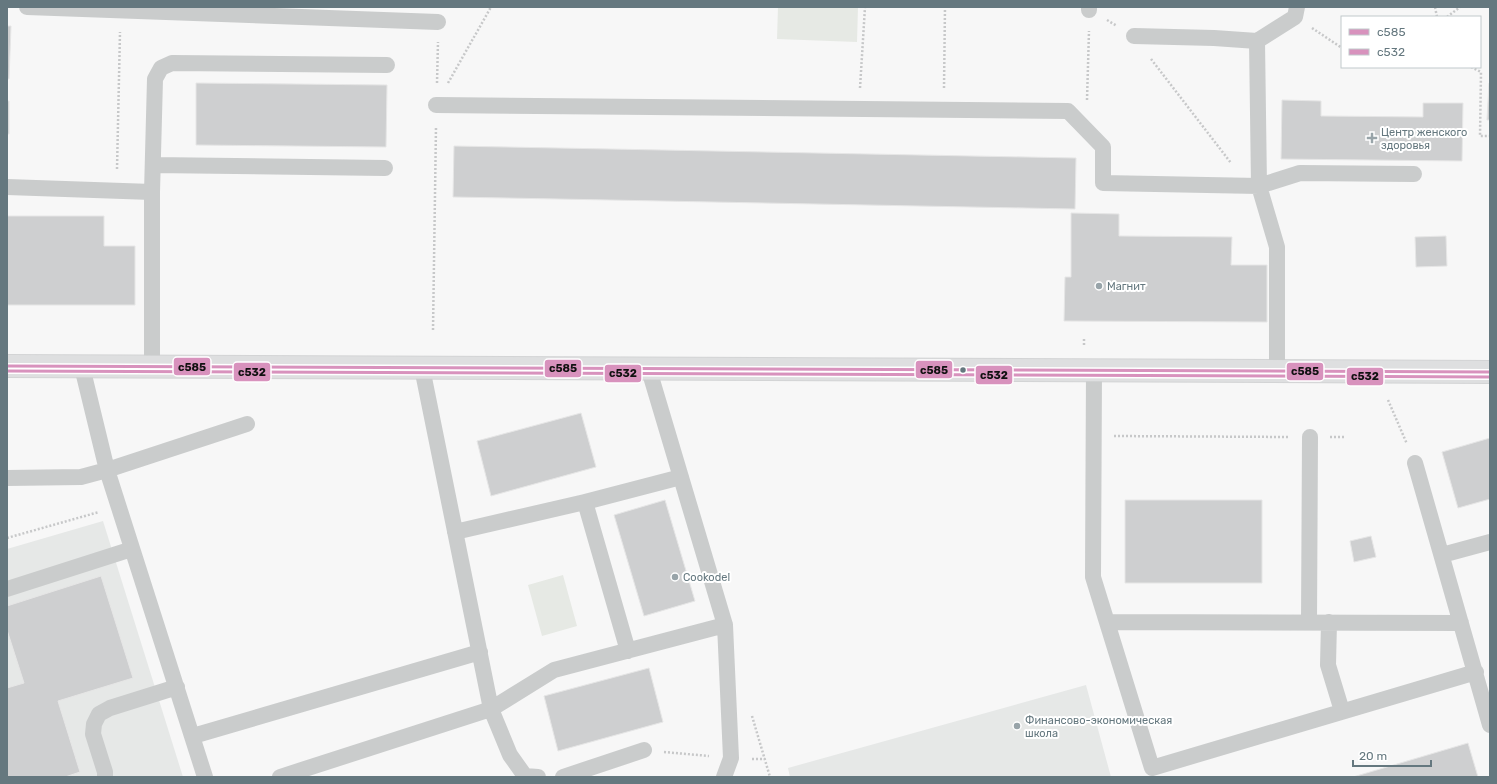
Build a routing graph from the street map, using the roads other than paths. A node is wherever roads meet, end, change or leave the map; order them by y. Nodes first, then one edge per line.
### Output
1 (27, 7) edge
2 (38, 7) edge
3 (290, 12) edge
4 (1296, 12) edge
5 (438, 22) road end
6 (1134, 36) road end
7 (1257, 41) junction
8 (387, 65) dead end
9 (436, 105) road end
10 (154, 166) junction
11 (385, 168) dead end
12 (1414, 174) dead end
13 (1253, 186) junction
14 (7, 187) edge
15 (152, 192) junction
16 (7, 366) edge
17 (82, 367) junction
18 (152, 367) junction
19 (422, 368) junction
20 (649, 370) junction
21 (1094, 370) junction
22 (1277, 371) junction
23 (1490, 372) edge
24 (247, 424) dead end
25 (1310, 436) road end
26 (1415, 463) road end
27 (107, 470) junction
28 (681, 477) junction
29 (7, 478) edge
30 (585, 502) junction
31 (455, 532) junction
32 (1490, 542) edge
33 (132, 549) junction
34 (1442, 556) junction
35 (7, 588) edge
36 (1107, 622) junction
37 (1309, 622) junction
38 (1329, 622) junction
39 (1461, 623) junction
40 (725, 625) junction
41 (628, 651) junction
42 (480, 652) junction
43 (1476, 672) junction
44 (177, 687) junction
45 (491, 709) junction
46 (1342, 711) junction
47 (1490, 725) edge
48 (193, 736) junction
49 (644, 750) road end
50 (104, 777) edge
51 (204, 777) edge
52 (280, 777) edge
53 (538, 777) edge
54 (563, 777) edge
55 (724, 777) edge

1 - 2 lane
2 - 3 lane
3 - 5 lane
4 - 7 lane
6 - 7 lane
7 - 13 lane
8 - 10 lane
9 - 13 lane
10 - 11 lane
10 - 15 lane
12 - 13 lane
13 - 22 lane
14 - 15 lane
15 - 18 lane
16 - 17 street
17 - 18 street
17 - 27 lane
18 - 19 street
19 - 20 street
19 - 31 lane
20 - 21 street
20 - 28 lane
21 - 22 street
21 - 36 lane
22 - 23 street
24 - 27 lane
25 - 37 lane
26 - 34 lane
27 - 29 lane
27 - 33 lane
28 - 30 lane
28 - 40 lane
30 - 31 lane
30 - 41 lane
31 - 42 lane
32 - 34 lane
33 - 35 lane
33 - 44 lane
34 - 39 lane
36 - 37 lane
36 - 46 lane
37 - 38 lane
38 - 39 lane
38 - 46 lane
39 - 43 lane
40 - 41 lane
40 - 55 lane
41 - 45 lane
42 - 45 lane
42 - 48 lane
43 - 46 lane
43 - 47 lane
44 - 48 lane
44 - 50 lane
45 - 52 lane
45 - 53 lane
48 - 51 lane
49 - 54 lane

